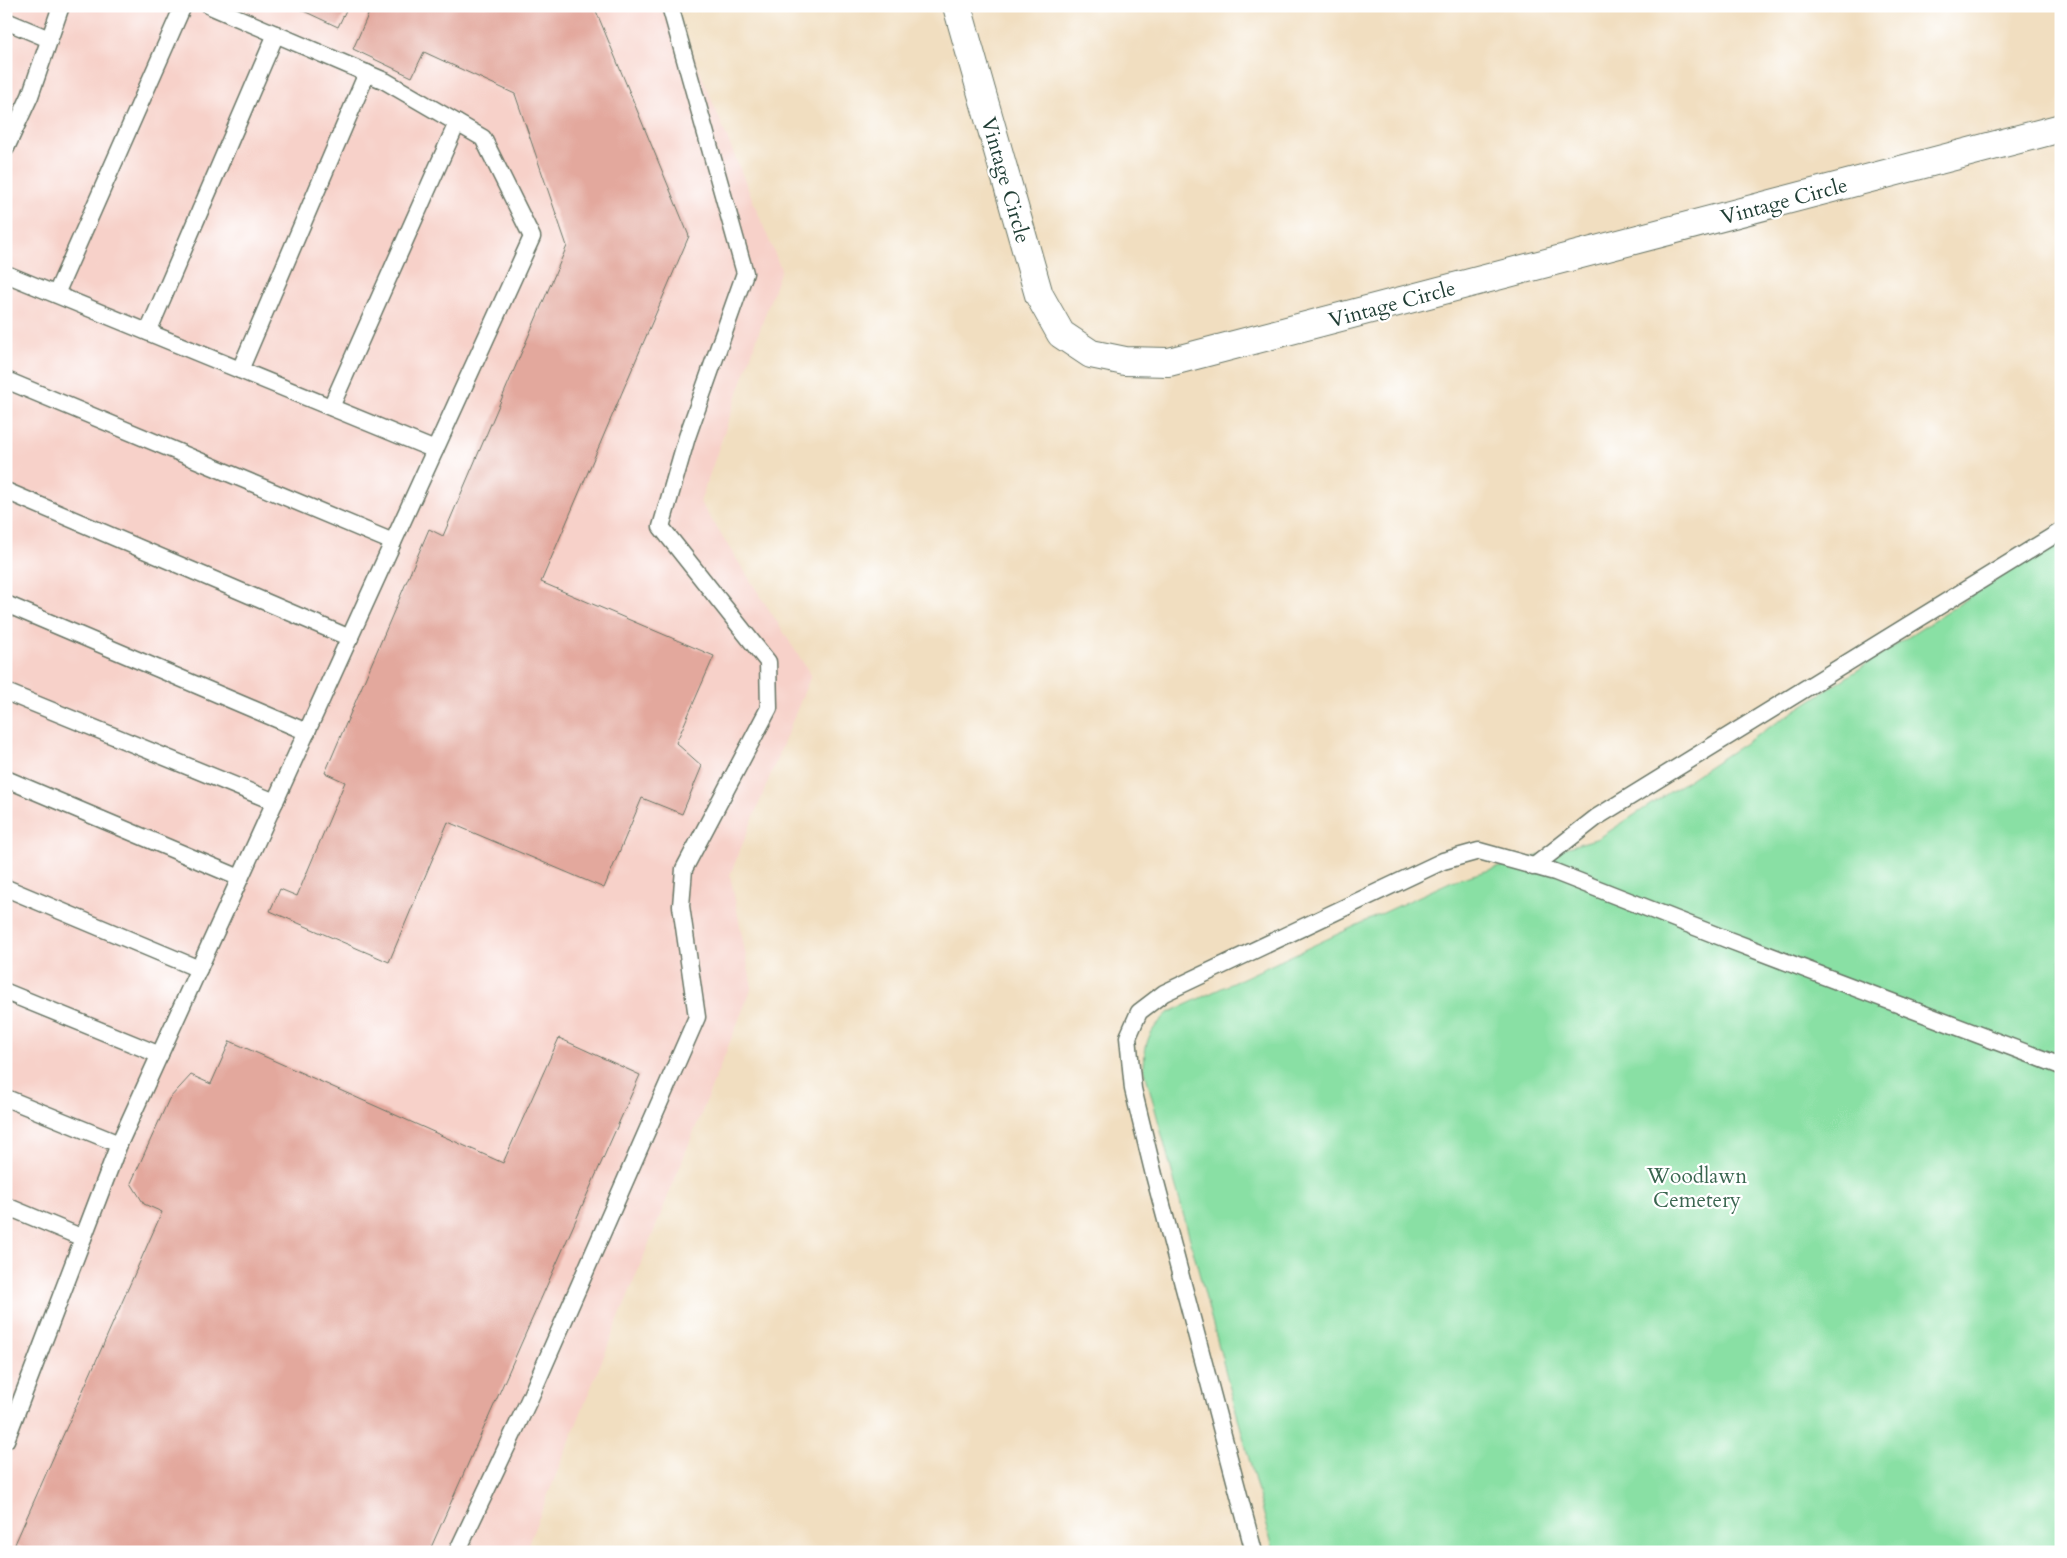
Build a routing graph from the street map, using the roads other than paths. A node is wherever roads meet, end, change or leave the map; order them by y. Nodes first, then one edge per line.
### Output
1 (61, 6) edge
2 (183, 6) edge
3 (210, 6) edge
4 (670, 6) edge
5 (957, 6) edge
6 (6, 21) edge
7 (276, 34) junction
8 (49, 38) junction
9 (367, 73) junction
10 (457, 123) junction
11 (2061, 128) edge
12 (6, 148) edge
13 (6, 274) edge
14 (56, 294) junction
15 (148, 332) junction
16 (240, 370) junction
17 (6, 380) edge
18 (331, 407) junction
19 (435, 450) junction
20 (6, 491) edge
21 (2061, 531) edge
22 (393, 542) junction
23 (6, 604) edge
24 (350, 638) junction
25 (6, 692) edge
26 (307, 732) junction
27 (6, 779) edge
28 (275, 802) junction
29 (1533, 867) junction
30 (240, 878) junction
31 (6, 888) edge
32 (199, 969) junction
33 (6, 992) edge
34 (160, 1055) junction
35 (2061, 1066) edge
36 (6, 1098) edge
37 (119, 1144) junction
38 (6, 1206) edge
39 (83, 1238) junction
40 (8, 1434) edge
41 (456, 1552) edge
42 (1254, 1552) edge

1 - 8 lane
2 - 14 lane
3 - 7 lane
4 - 41 lane
5 - 11 street, Vintage Circle
6 - 8 lane
7 - 9 lane
7 - 15 lane
8 - 12 lane
9 - 10 lane
9 - 16 lane
10 - 18 lane
10 - 19 lane
13 - 14 lane
14 - 15 lane
15 - 16 lane
16 - 18 lane
17 - 22 lane
18 - 19 lane
19 - 22 lane
20 - 24 lane
21 - 29 lane
22 - 24 lane
23 - 26 lane
24 - 26 lane
25 - 28 lane
26 - 28 lane
27 - 30 lane
28 - 30 lane
29 - 35 lane
29 - 42 lane
30 - 32 lane
31 - 32 lane
32 - 34 lane
33 - 34 lane
34 - 37 lane
36 - 37 lane
37 - 39 lane
38 - 39 lane
39 - 40 lane

